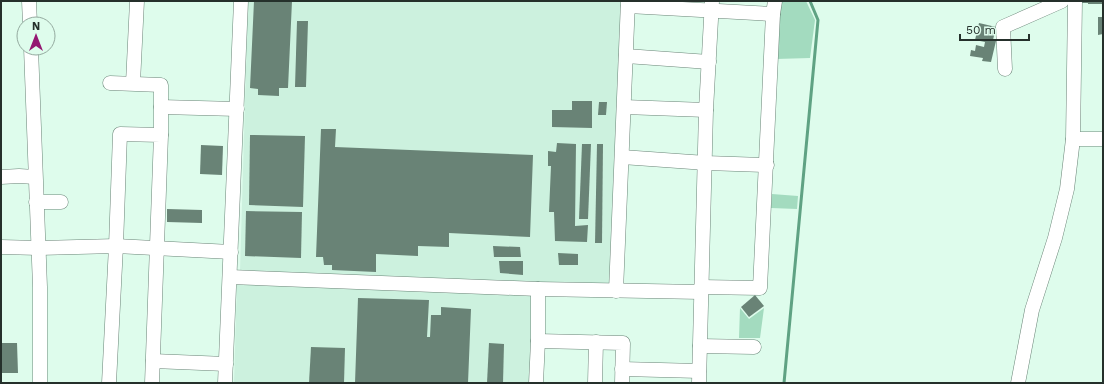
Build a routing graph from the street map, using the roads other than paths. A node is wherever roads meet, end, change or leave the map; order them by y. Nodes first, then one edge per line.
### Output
1 (29, 1) edge
2 (137, 1) edge
3 (240, 1) edge
4 (1062, 1) edge
5 (1075, 1) edge
6 (628, 4) edge
7 (712, 6) edge
8 (774, 8) edge
9 (30, 16) edge
10 (31, 56) edge
11 (626, 56) junction
12 (709, 62) junction
13 (1005, 69) dead end
14 (110, 83) dead end
15 (133, 84) junction
16 (161, 107) junction
17 (624, 107) junction
18 (237, 109) junction
19 (706, 110) junction
20 (161, 135) junction
21 (1073, 139) junction
22 (1103, 139) edge
23 (622, 157) junction
24 (706, 163) junction
25 (766, 165) junction
26 (1, 177) edge
27 (35, 177) junction
28 (36, 202) junction
29 (61, 202) dead end
30 (116, 246) junction
31 (1, 247) edge
32 (38, 248) junction
33 (157, 248) junction
34 (231, 252) junction
35 (230, 278) junction
36 (538, 289) junction
37 (701, 290) junction
38 (616, 291) junction
39 (538, 341) junction
40 (596, 342) junction
41 (700, 346) junction
42 (754, 347) dead end
43 (152, 361) junction
44 (226, 364) junction
45 (622, 376) edge
46 (699, 377) edge
47 (40, 383) edge
48 (109, 383) edge
49 (152, 383) edge
50 (226, 383) edge
51 (536, 383) edge
52 (595, 383) edge
53 (1018, 383) edge

1 - 9 street
2 - 15 street
3 - 18 street
4 - 13 street
5 - 21 street
6 - 7 street
6 - 11 street
7 - 8 street
7 - 12 street
8 - 25 street
10 - 27 street
11 - 12 street
11 - 17 street
12 - 19 street
14 - 15 street
15 - 16 street
16 - 18 street
16 - 20 street
17 - 19 street
17 - 23 street
18 - 34 street
19 - 24 street
20 - 30 street
20 - 33 street
21 - 22 street
21 - 53 street
23 - 24 street
23 - 38 street
24 - 25 street
24 - 37 street
25 - 37 street
26 - 27 street
27 - 28 street
28 - 29 street
28 - 32 street
30 - 32 street
30 - 33 street
30 - 48 street
31 - 32 street
32 - 47 street
33 - 34 street
33 - 43 street
34 - 35 street
35 - 36 street
35 - 44 street
36 - 38 street
36 - 39 street
37 - 38 street
37 - 41 street
39 - 40 street
39 - 51 street
40 - 45 street
40 - 52 street
41 - 42 street
41 - 46 street
43 - 44 street
43 - 49 street
44 - 50 street
45 - 46 street

